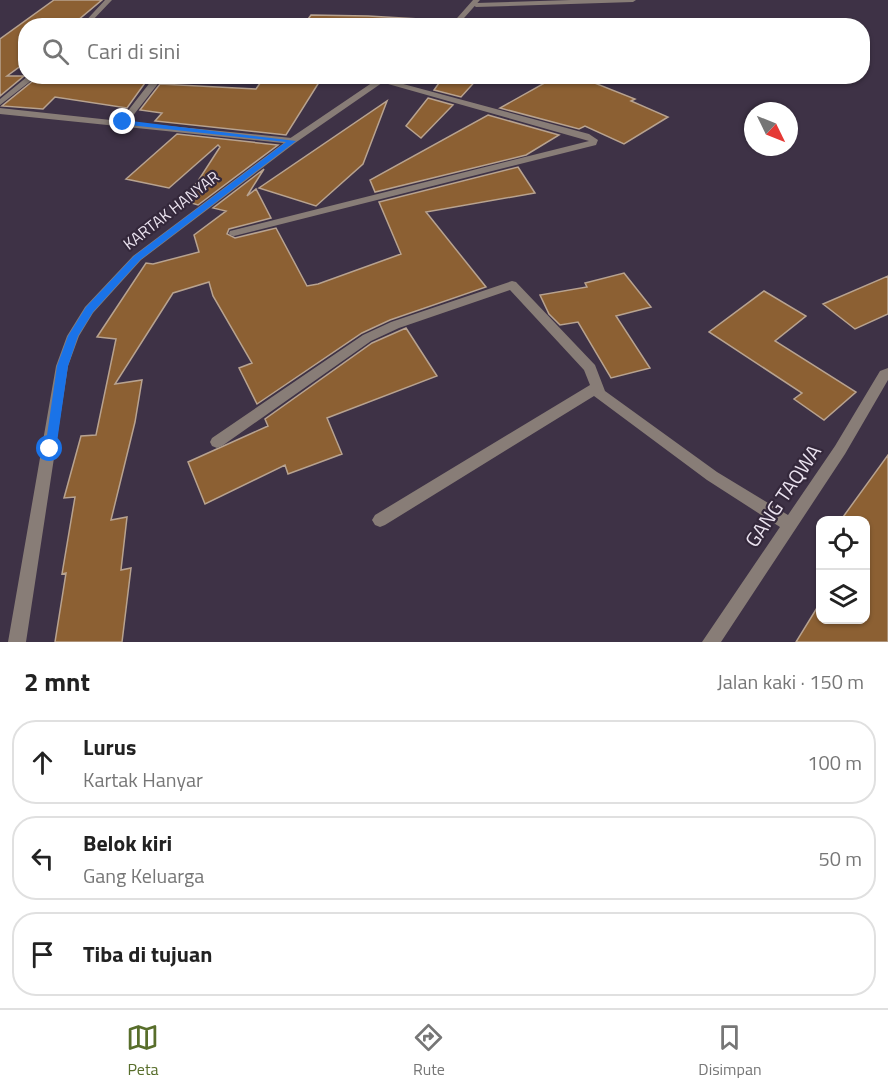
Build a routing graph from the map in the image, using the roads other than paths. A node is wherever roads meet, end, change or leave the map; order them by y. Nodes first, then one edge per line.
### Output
1 (109, 0) edge
2 (633, 0) edge
3 (476, 2) edge
4 (91, 18) edge
5 (461, 18) edge
6 (23, 84) edge
7 (154, 84) edge
8 (377, 84) edge
9 (407, 84) edge
10 (0, 103) edge
11 (0, 111) edge
12 (123, 122) junction
13 (292, 141) junction
14 (234, 233) dead end
15 (888, 373) edge
16 (596, 388) junction
17 (217, 442) dead end
18 (380, 520) dead end
19 (790, 525) junction
20 (17, 642) edge
21 (711, 642) edge

1 - 4 street
2 - 3 street
3 - 5 street
6 - 10 street
7 - 12 street
8 - 13 street, KARTAK HANYAR
9 - 14 street
11 - 12 street
12 - 13 street
13 - 20 street, KARTAK HANYAR
15 - 19 street, GANG TAQWA
16 - 17 street
16 - 18 street
16 - 19 street
19 - 21 street, GANG TAQWA

